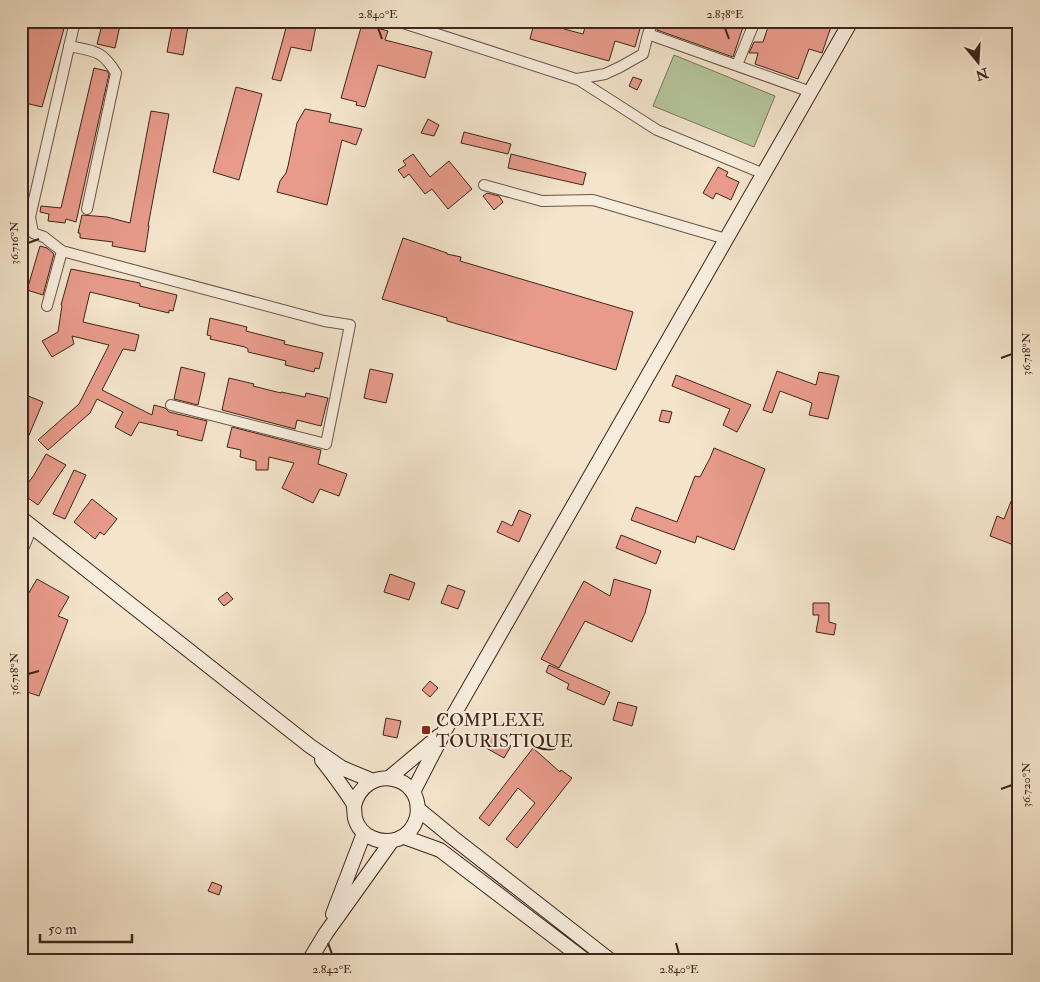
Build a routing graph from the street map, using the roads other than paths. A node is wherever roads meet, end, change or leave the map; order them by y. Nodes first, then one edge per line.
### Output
1 (75, 21) edge
2 (397, 21) edge
3 (653, 21) edge
4 (755, 21) edge
5 (852, 21) edge
6 (648, 34) junction
7 (70, 46) junction
8 (737, 65) junction
9 (577, 79) junction
10 (811, 92) junction
11 (764, 174) junction
12 (484, 185) dead end
13 (86, 209) dead end
14 (25, 215) edge
15 (726, 239) junction
16 (62, 251) junction
17 (47, 306) dead end
18 (171, 405) dead end
19 (21, 518) edge
20 (32, 527) junction
21 (21, 554) edge
22 (445, 730) junction
23 (310, 746) junction
24 (389, 778) junction
25 (373, 781) junction
26 (413, 792) junction
27 (354, 806) junction
28 (418, 808) junction
29 (364, 833) junction
30 (397, 839) junction
31 (326, 933) junction
32 (309, 961) edge
33 (586, 961) edge
34 (612, 961) edge

1 - 7 street
2 - 9 street
3 - 6 street
4 - 8 street
5 - 10 main road
6 - 8 street
6 - 9 street
7 - 13 street
7 - 14 street
8 - 10 street
9 - 11 street
10 - 11 main road
11 - 15 main road
12 - 15 street
14 - 16 street
15 - 22 main road
16 - 17 street
16 - 18 street
19 - 20 main road
20 - 21 street
20 - 23 main road
22 - 24 main road
22 - 26 main road
23 - 25 main road
23 - 27 main road
24 - 25 main road
24 - 26 main road
25 - 27 main road
26 - 28 main road
27 - 29 main road
28 - 30 main road
28 - 34 main road
29 - 30 main road
29 - 31 main road
30 - 31 main road
30 - 33 main road
31 - 32 main road

